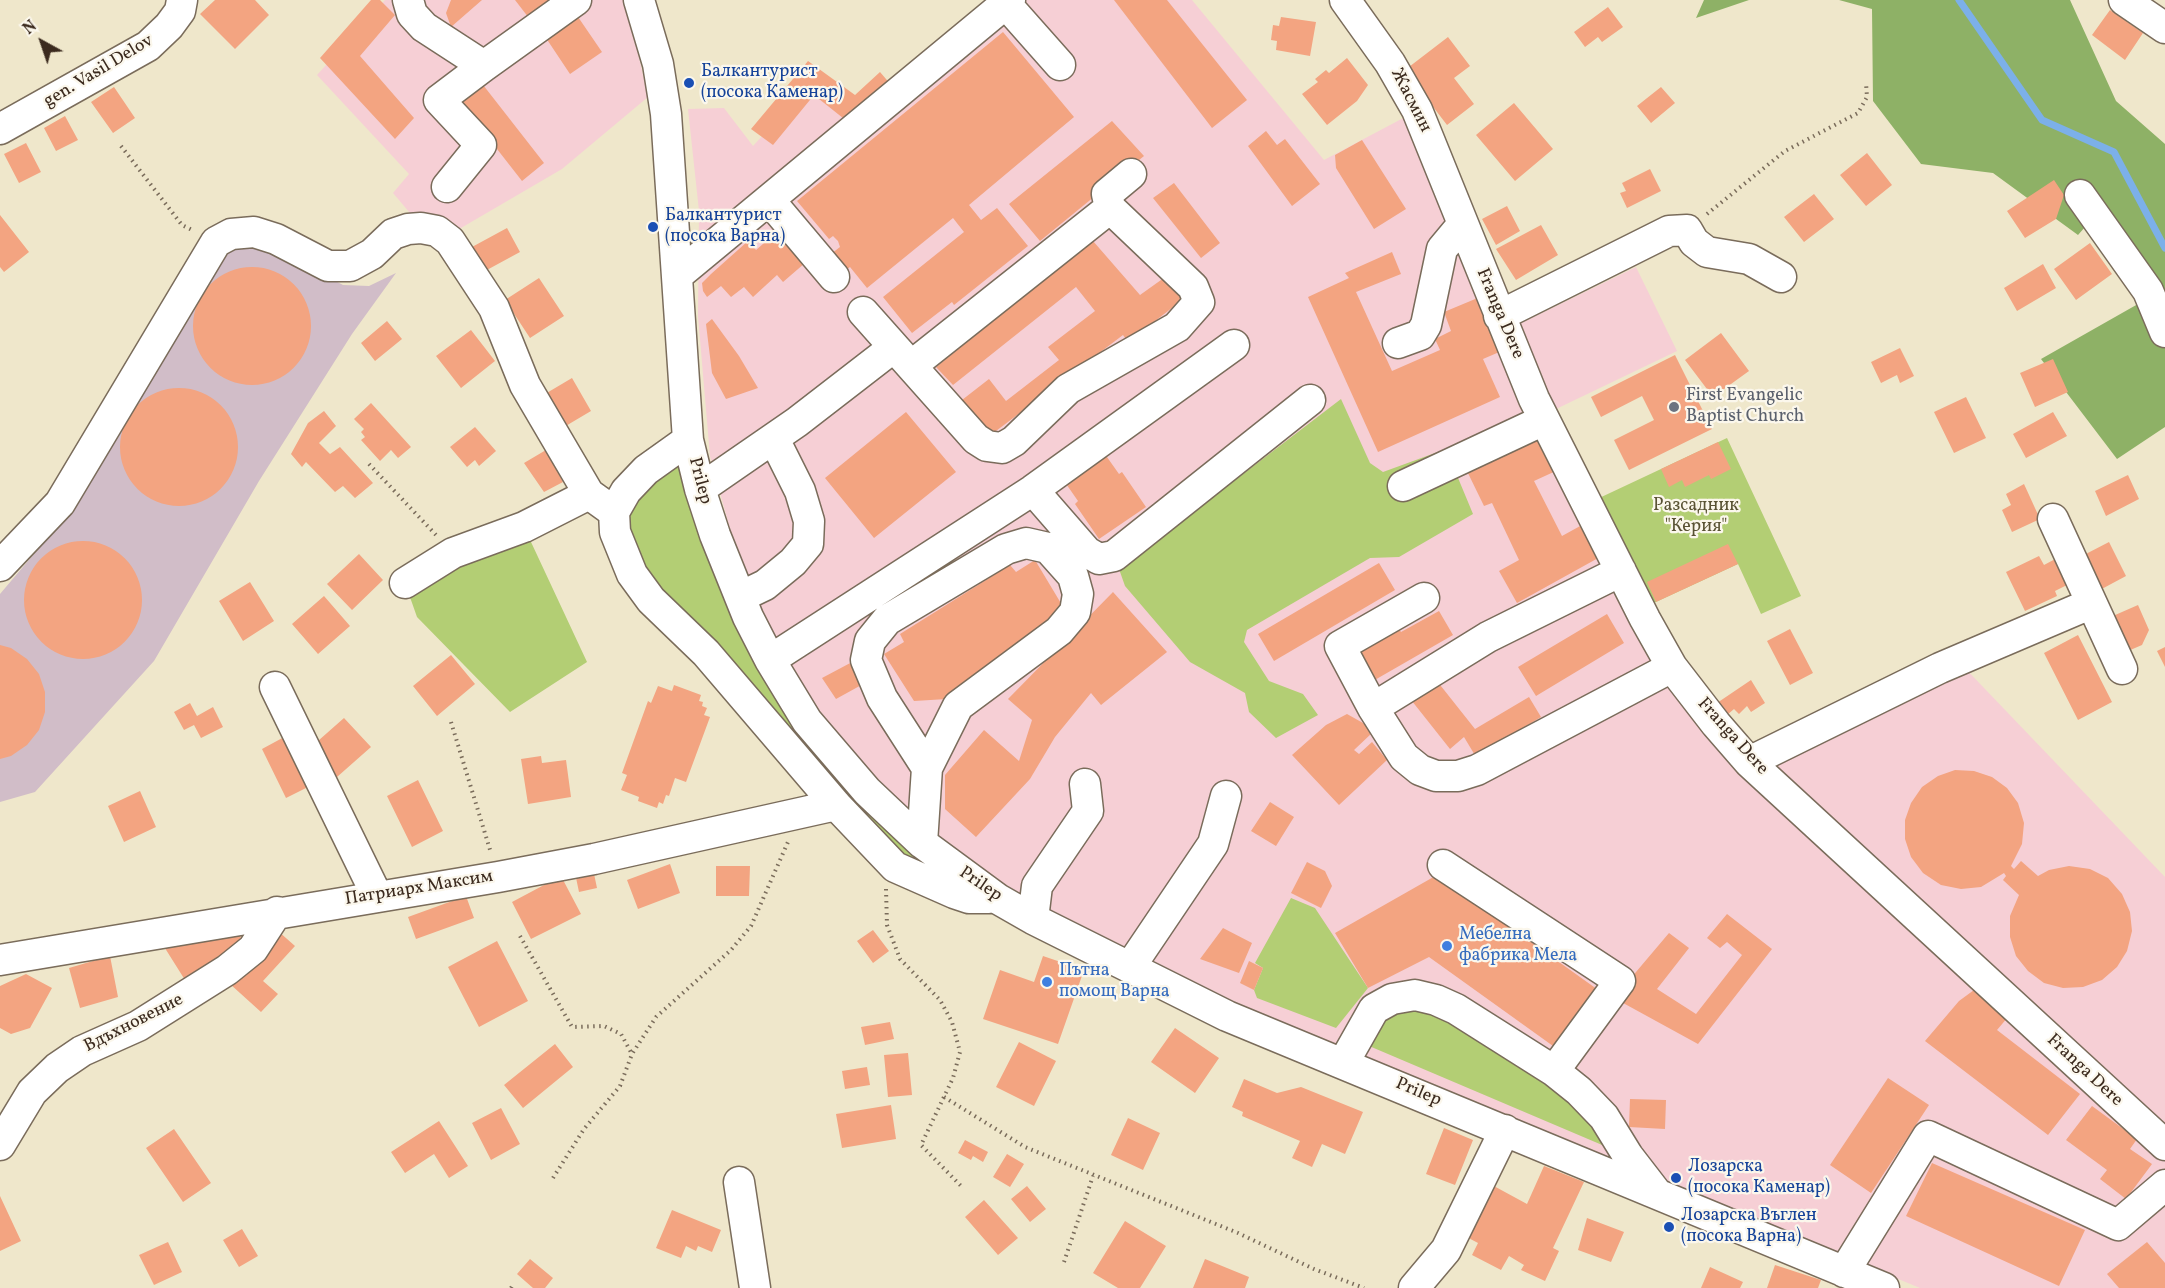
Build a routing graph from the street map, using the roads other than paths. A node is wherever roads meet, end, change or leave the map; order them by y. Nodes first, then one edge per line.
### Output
1 (182, 0) edge
2 (408, 0) edge
3 (576, 0) edge
4 (639, 0) edge
5 (1345, 0) edge
6 (2124, 0) edge
7 (1008, 2) edge
8 (2165, 28) edge
9 (1060, 65) dead end
10 (484, 66) junction
11 (0, 129) edge
12 (1131, 174) dead end
13 (447, 187) dead end
14 (2080, 195) dead end
15 (770, 201) junction
16 (1110, 208) junction
17 (1459, 219) junction
18 (678, 275) junction
19 (834, 277) dead end
20 (1781, 277) dead end
21 (863, 312) dead end
22 (1499, 316) junction
23 (2165, 332) edge
24 (1398, 343) dead end
25 (1234, 345) dead end
26 (902, 357) junction
27 (1310, 400) dead end
28 (1544, 420) junction
29 (774, 439) junction
30 (688, 440) junction
31 (1403, 486) dead end
32 (700, 489) junction
33 (1032, 490) junction
34 (589, 494) junction
35 (614, 512) junction
36 (2053, 519) dead end
37 (0, 566) edge
38 (1621, 571) junction
39 (405, 583) dead end
40 (740, 597) junction
41 (1424, 598) dead end
42 (2090, 604) junction
43 (770, 660) junction
44 (1672, 667) junction
45 (2122, 669) dead end
46 (275, 687) dead end
47 (1373, 708) junction
48 (1749, 762) junction
49 (927, 768) junction
50 (1085, 784) dead end
51 (1226, 796) dead end
52 (836, 805) junction
53 (922, 843) junction
54 (1443, 865) dead end
55 (377, 896) junction
56 (998, 899) junction
57 (277, 912) junction
58 (1033, 919) junction
59 (0, 960) edge
60 (1130, 968) junction
61 (1344, 1062) junction
62 (1554, 1071) junction
63 (1505, 1130) junction
64 (0, 1145) edge
65 (2165, 1145) edge
66 (740, 1182) dead end
67 (2165, 1185) edge
68 (1657, 1193) junction
69 (1844, 1272) junction
70 (755, 1288) edge
71 (1414, 1288) edge
72 (1884, 1288) edge

1 - 11 street, gen. Vasil Delov
2 - 10 street
3 - 10 street
4 - 18 street, Prilep
5 - 17 street, Жасмин
6 - 8 street
7 - 9 street
7 - 15 street
10 - 13 street
12 - 16 street
14 - 23 street
15 - 18 street
15 - 19 street
16 - 26 street
16 - 26 street
17 - 22 street, Franga Dere
17 - 24 street
18 - 30 street, Prilep
20 - 22 street
21 - 26 street
22 - 28 street, Franga Dere
25 - 33 street
26 - 29 street
27 - 33 street
28 - 31 street
28 - 38 street, Franga Dere
29 - 32 street
29 - 40 street
30 - 32 street, Prilep
30 - 35 street
32 - 40 street, Prilep
33 - 43 street
34 - 35 street
34 - 37 street
34 - 39 street
35 - 52 street
36 - 42 street
38 - 44 street, Franga Dere
38 - 47 street
40 - 43 street, Prilep
41 - 47 street
42 - 45 street
42 - 48 street
43 - 53 street, Prilep
44 - 47 street
44 - 48 street, Franga Dere
46 - 55 street
48 - 65 street, Franga Dere
49 - 49 street
49 - 53 street
50 - 58 street
51 - 60 street
52 - 55 street, Патриарх Максим
52 - 56 street
53 - 56 street, Prilep
54 - 62 street
55 - 57 street, Патриарх Максим
56 - 58 street, Prilep
57 - 59 street, Патриарх Максим
57 - 64 street, Вдъхновение
58 - 60 street, Prilep
60 - 61 street, Prilep
61 - 62 street
61 - 63 street, Prilep
62 - 68 street
63 - 68 street, Prilep
63 - 71 street
66 - 70 street
67 - 69 street
68 - 69 street, Prilep
69 - 72 street, Prilep

